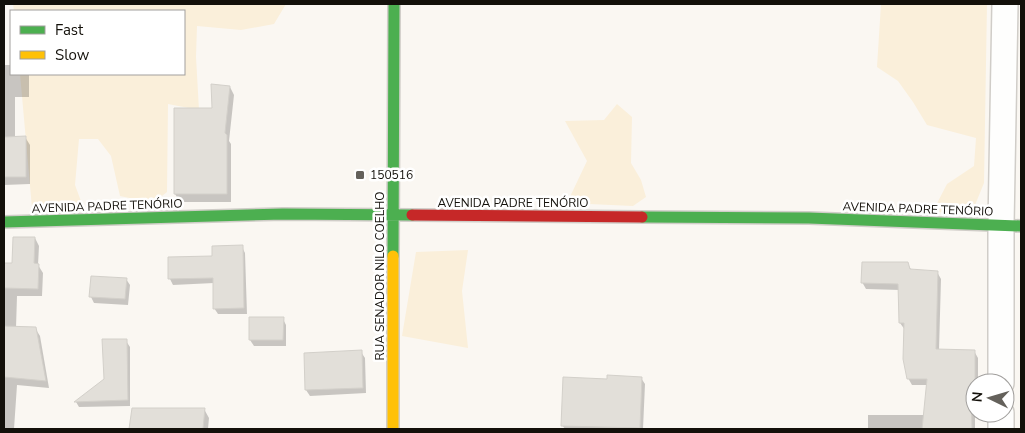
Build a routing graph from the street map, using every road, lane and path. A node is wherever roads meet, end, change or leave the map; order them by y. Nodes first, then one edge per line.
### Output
1 (394, 4) edge
2 (1005, 4) edge
3 (394, 216) junction
4 (4, 222) edge
5 (1011, 225) edge
6 (1002, 373) edge
7 (393, 429) edge

1 - 3 main road, RUA SENADOR NILO COELHO
2 - 5 street
3 - 4 main road, AVENIDA PADRE TENÓRIO
3 - 5 main road, AVENIDA PADRE TENÓRIO
3 - 7 main road, RUA SENADOR NILO COELHO
5 - 6 street

